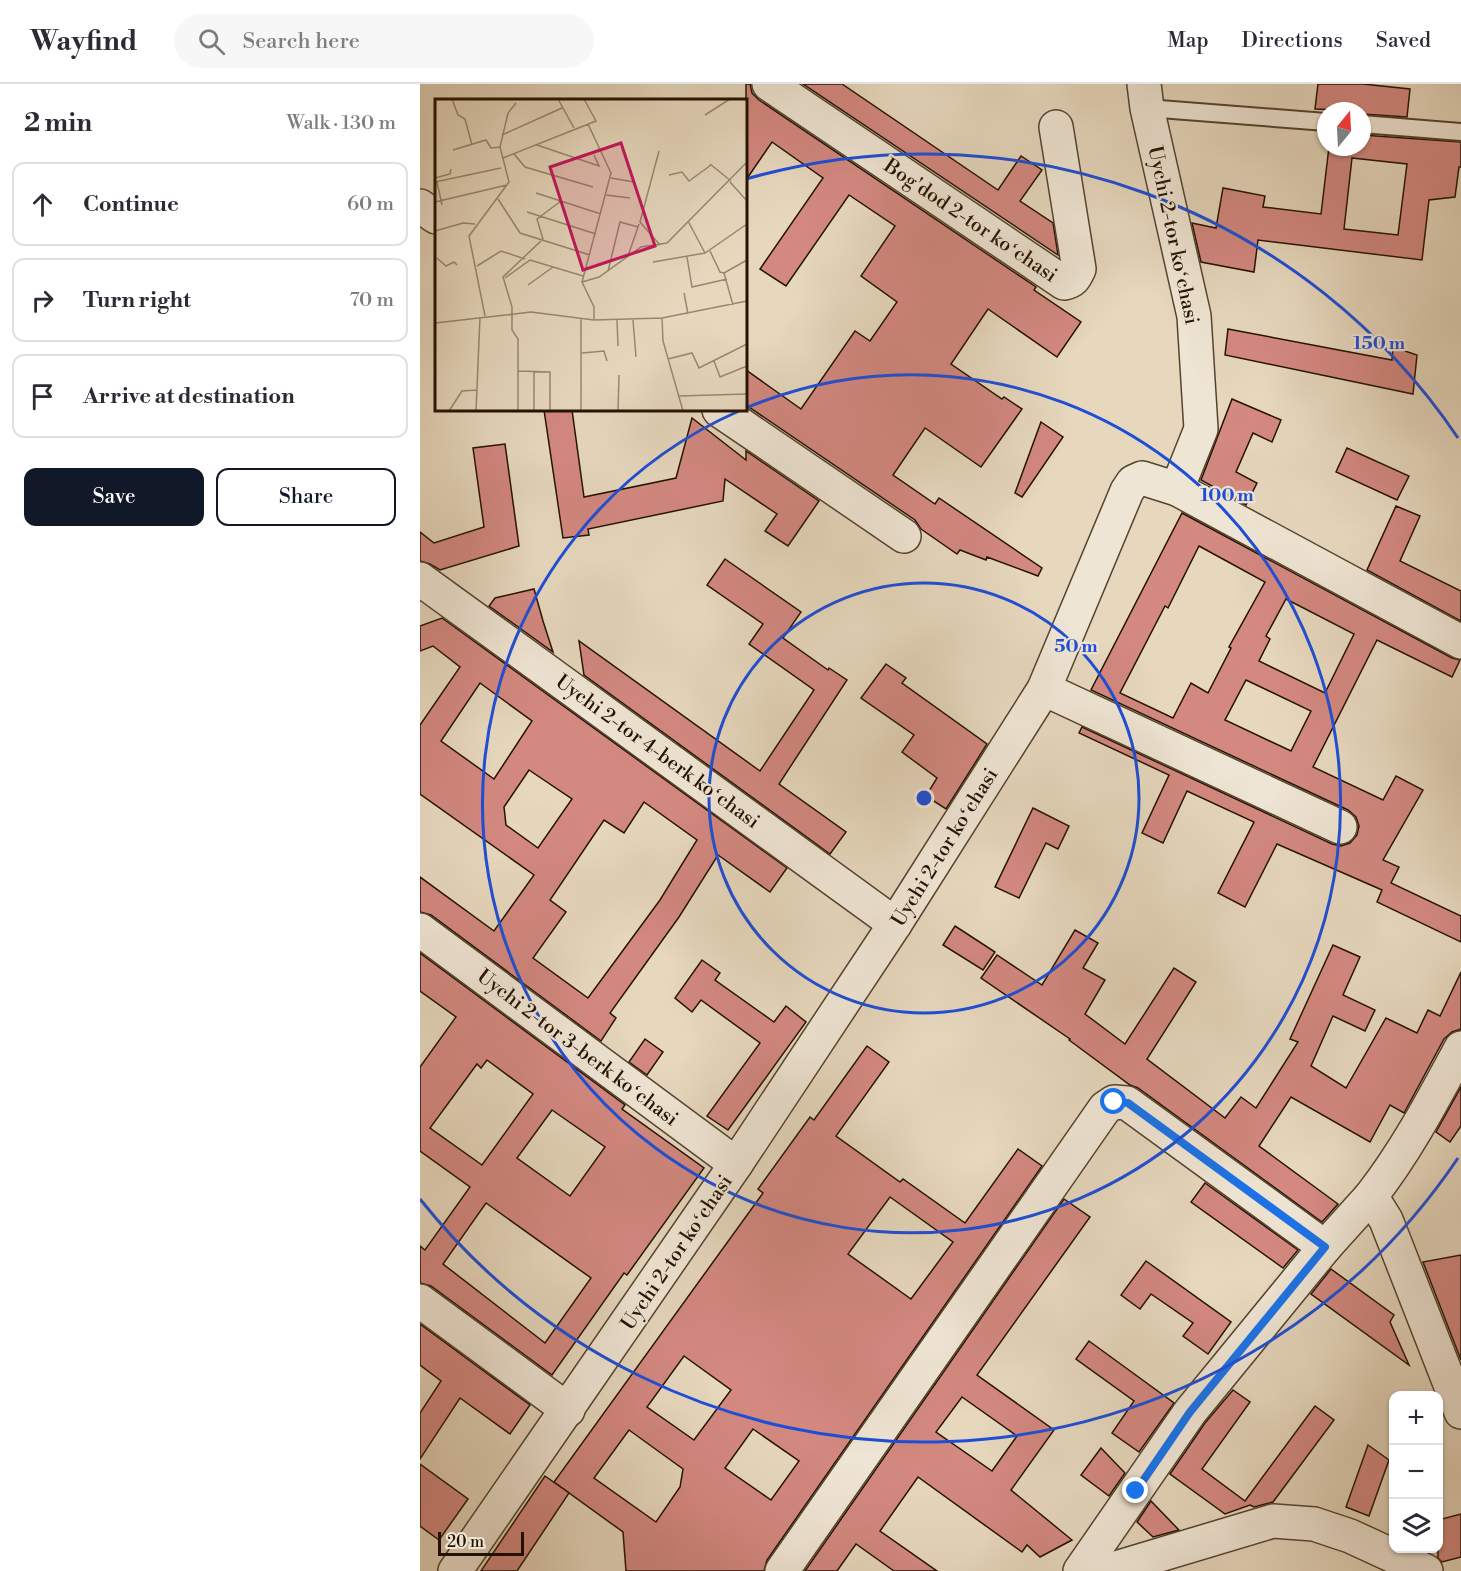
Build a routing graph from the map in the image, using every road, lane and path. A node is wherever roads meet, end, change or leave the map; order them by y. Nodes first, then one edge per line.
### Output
1 (769, 84) edge
2 (1146, 96) edge
3 (1317, 121) edge
4 (1371, 125) edge
5 (1056, 127) dead end
6 (1461, 132) edge
7 (420, 206) edge
8 (435, 216) edge
9 (720, 411) edge
10 (1177, 489) junction
11 (904, 536) dead end
12 (420, 579) edge
13 (1461, 642) edge
14 (1044, 689) junction
15 (1340, 827) dead end
16 (896, 924) junction
17 (420, 930) edge
18 (1461, 1048) edge
19 (736, 1164) junction
20 (1371, 1196) junction
21 (1325, 1247) junction
22 (420, 1301) edge
23 (568, 1410) junction
24 (1461, 1412) edge
25 (455, 1571) edge
26 (782, 1571) edge
27 (1080, 1571) edge
28 (1106, 1571) edge
29 (1426, 1571) edge

1 - 5 street, Bog'dod 2-tor koʻchasi
2 - 3 lane
2 - 10 street, Uychi 2-tor koʻchasi
4 - 6 lane
7 - 8 street
9 - 11 street
10 - 13 street
10 - 14 street, Uychi 2-tor koʻchasi
12 - 16 street, Uychi 2-tor 4-berk koʻchasi
14 - 15 street
14 - 16 street, Uychi 2-tor koʻchasi
16 - 19 street, Uychi 2-tor koʻchasi
17 - 19 street, Uychi 2-tor 3-berk koʻchasi
18 - 20 street
19 - 23 street, Uychi 2-tor koʻchasi
20 - 21 street
20 - 24 street
21 - 26 street
21 - 27 street
22 - 23 street
23 - 25 street, Uychi 2-tor koʻchasi
28 - 29 street

